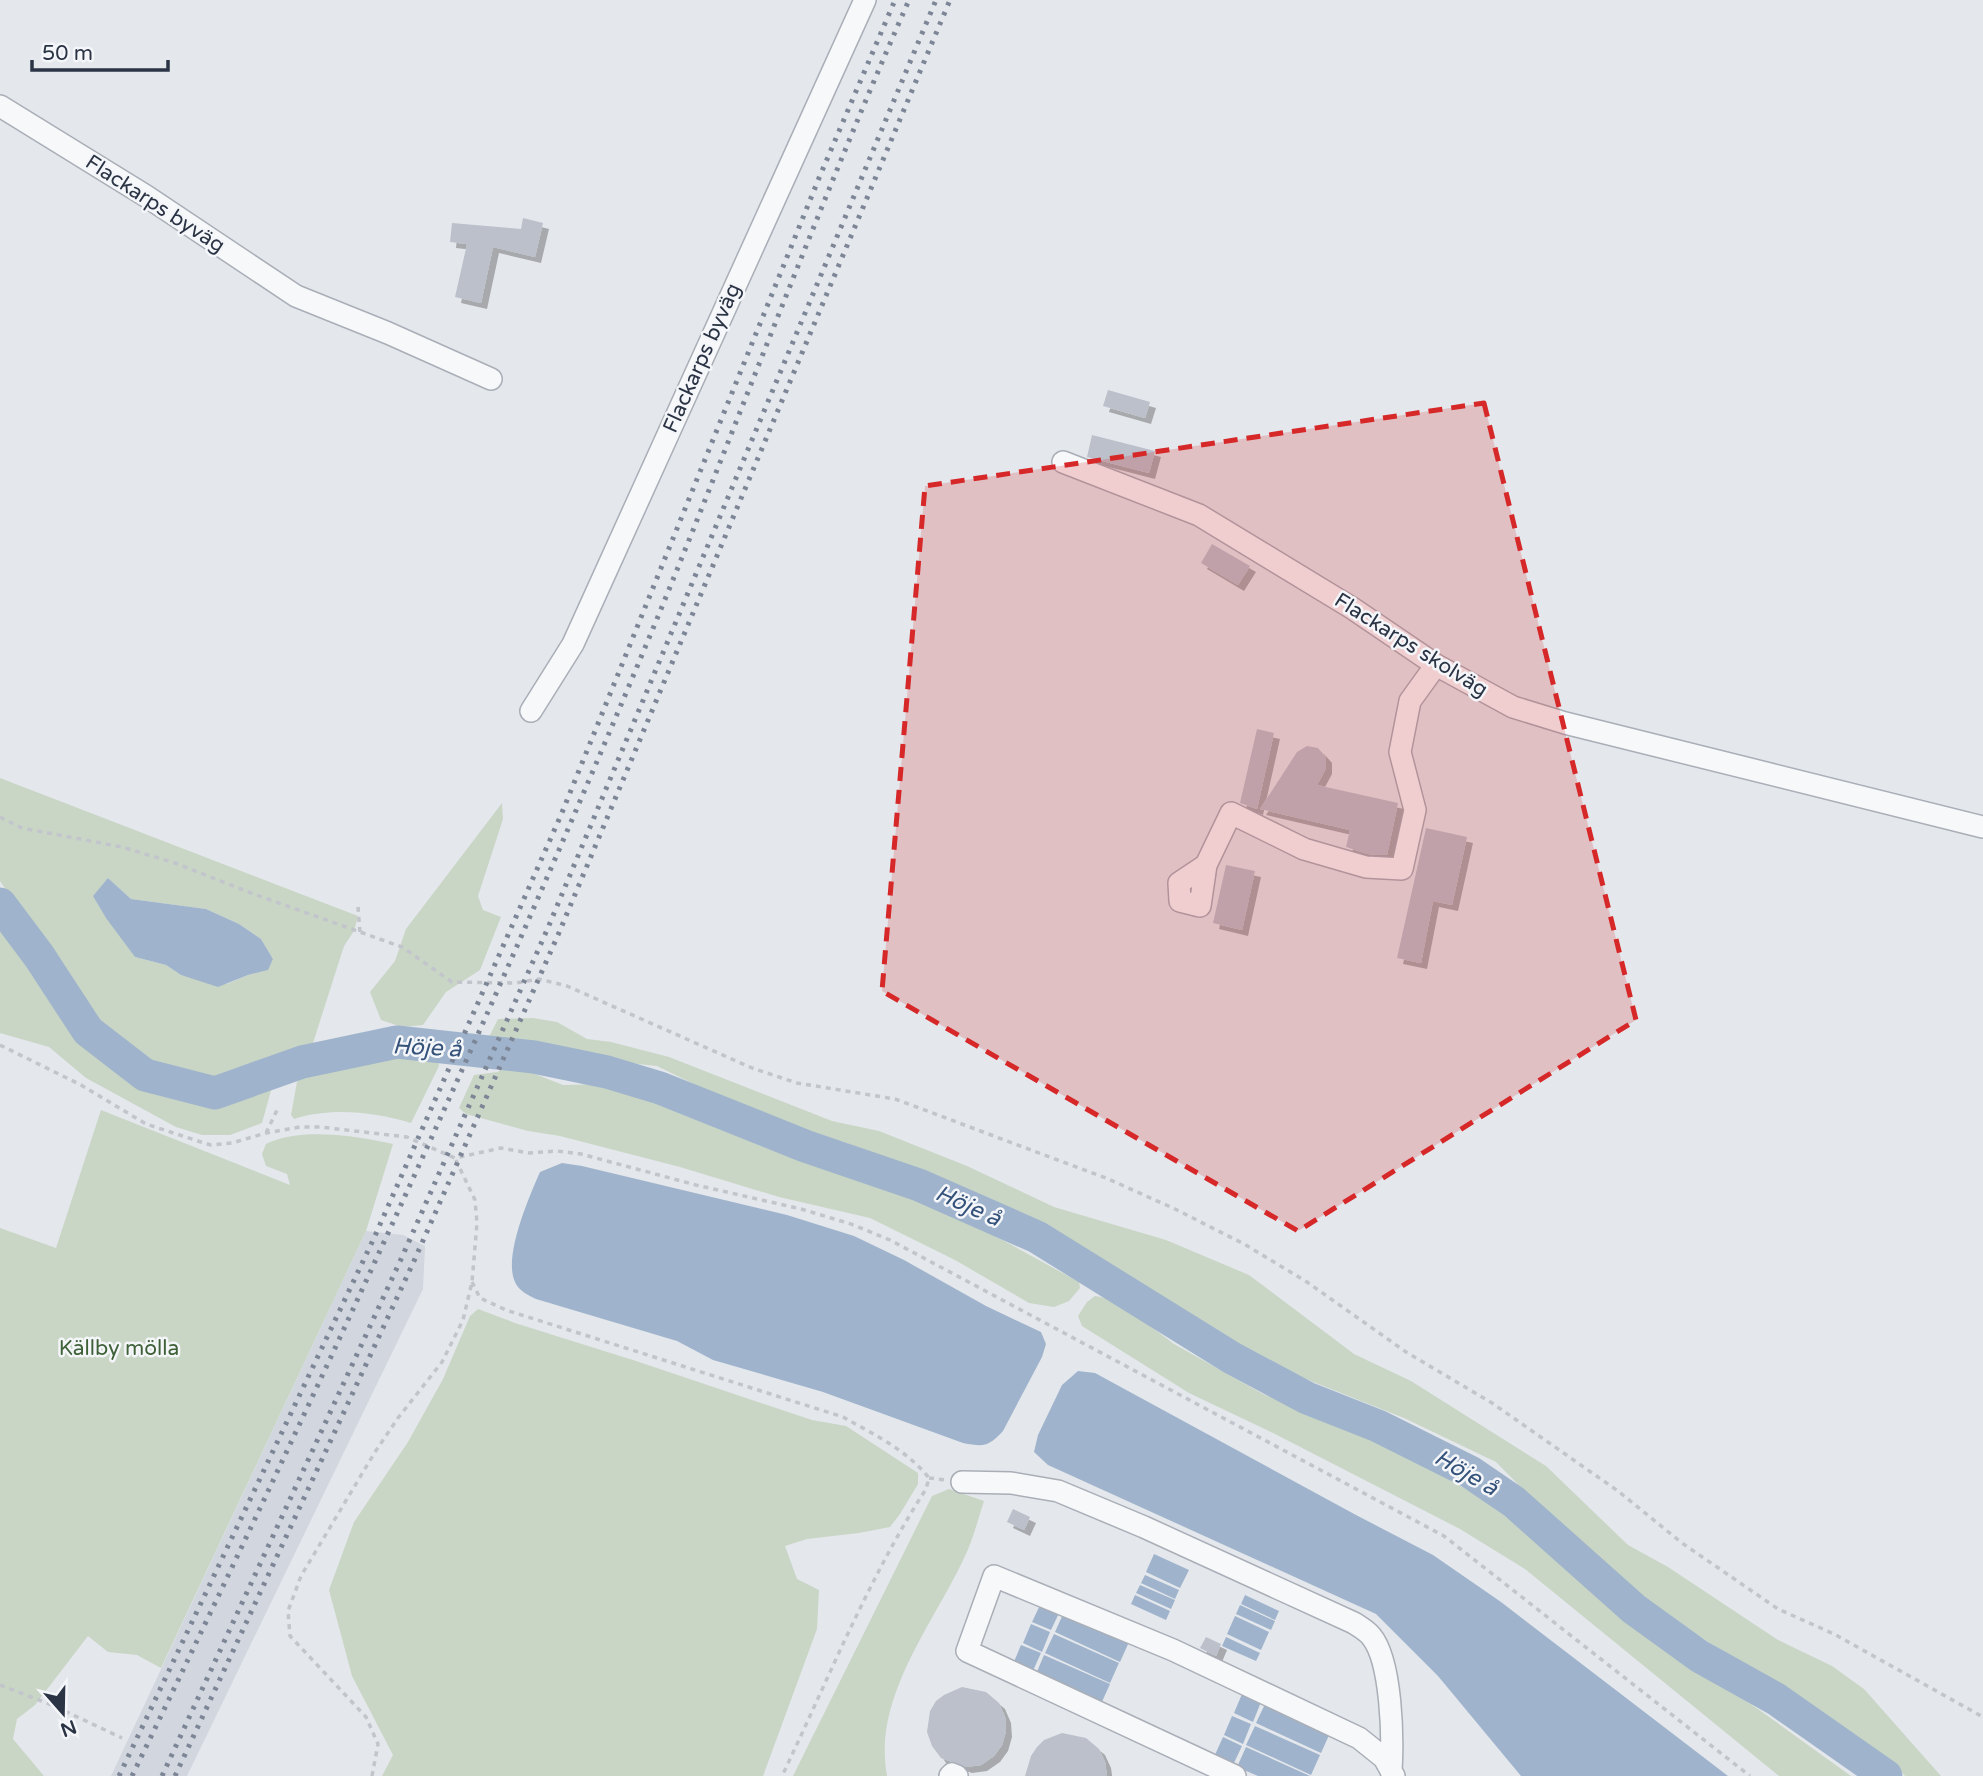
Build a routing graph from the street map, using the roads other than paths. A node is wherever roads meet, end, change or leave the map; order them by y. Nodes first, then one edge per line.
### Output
1 (864, 0) edge
2 (0, 106) edge
3 (491, 379) dead end
4 (1063, 461) dead end
5 (1436, 666) junction
6 (531, 711) dead end
7 (1983, 827) edge
8 (1206, 865) dead end
9 (962, 1482) dead end
10 (1393, 1773) edge
11 (950, 1776) edge
12 (957, 1776) edge
13 (1235, 1776) edge

1 - 6 street, Flackarps byväg
2 - 3 street, Flackarps byväg
4 - 5 street, Flackarps skolväg
5 - 7 street, Flackarps skolväg
5 - 8 street
9 - 10 street
10 - 13 street
11 - 12 street

